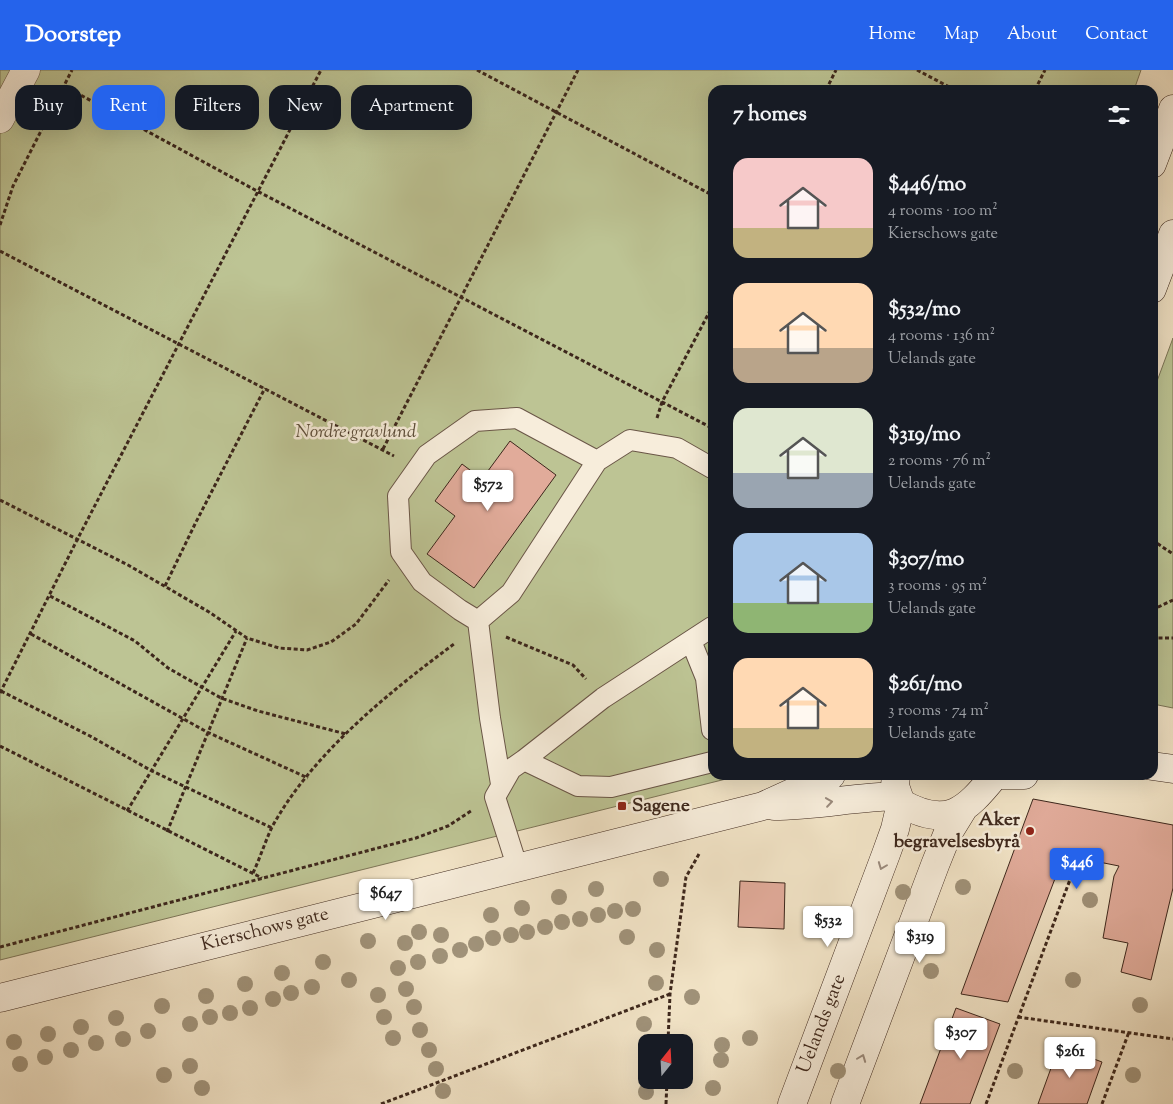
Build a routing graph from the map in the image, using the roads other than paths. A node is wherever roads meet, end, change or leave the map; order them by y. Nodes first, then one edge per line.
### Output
1 (26, 70) edge
2 (1173, 109) edge
3 (0, 119) edge
4 (1158, 148) edge
5 (1173, 234) edge
6 (1158, 273) edge
7 (597, 461) junction
8 (708, 466) edge
9 (479, 627) junction
10 (708, 630) edge
11 (691, 641) junction
12 (708, 695) edge
13 (524, 760) junction
14 (708, 763) edge
15 (1158, 767) edge
16 (1173, 769) edge
17 (820, 780) edge
18 (990, 780) edge
19 (498, 790) junction
20 (898, 791) edge
21 (763, 806) junction
22 (963, 809) junction
23 (518, 866) junction
24 (0, 998) edge
25 (792, 1104) edge
26 (845, 1104) edge

1 - 3 street
2 - 4 street
5 - 6 street
7 - 8 lane
7 - 9 lane
7 - 9 lane
9 - 19 lane
10 - 11 lane
11 - 12 lane
11 - 13 lane
13 - 14 lane
13 - 19 lane
15 - 16 street
17 - 21 street, Kierschows gate
18 - 22 street
19 - 23 lane
21 -> 20 street, Kierschows gate
20 - 22 street
20 -> 25 street, Uelands gate
21 - 23 street, Kierschows gate
26 -> 22 street
23 - 24 street, Kierschows gate

